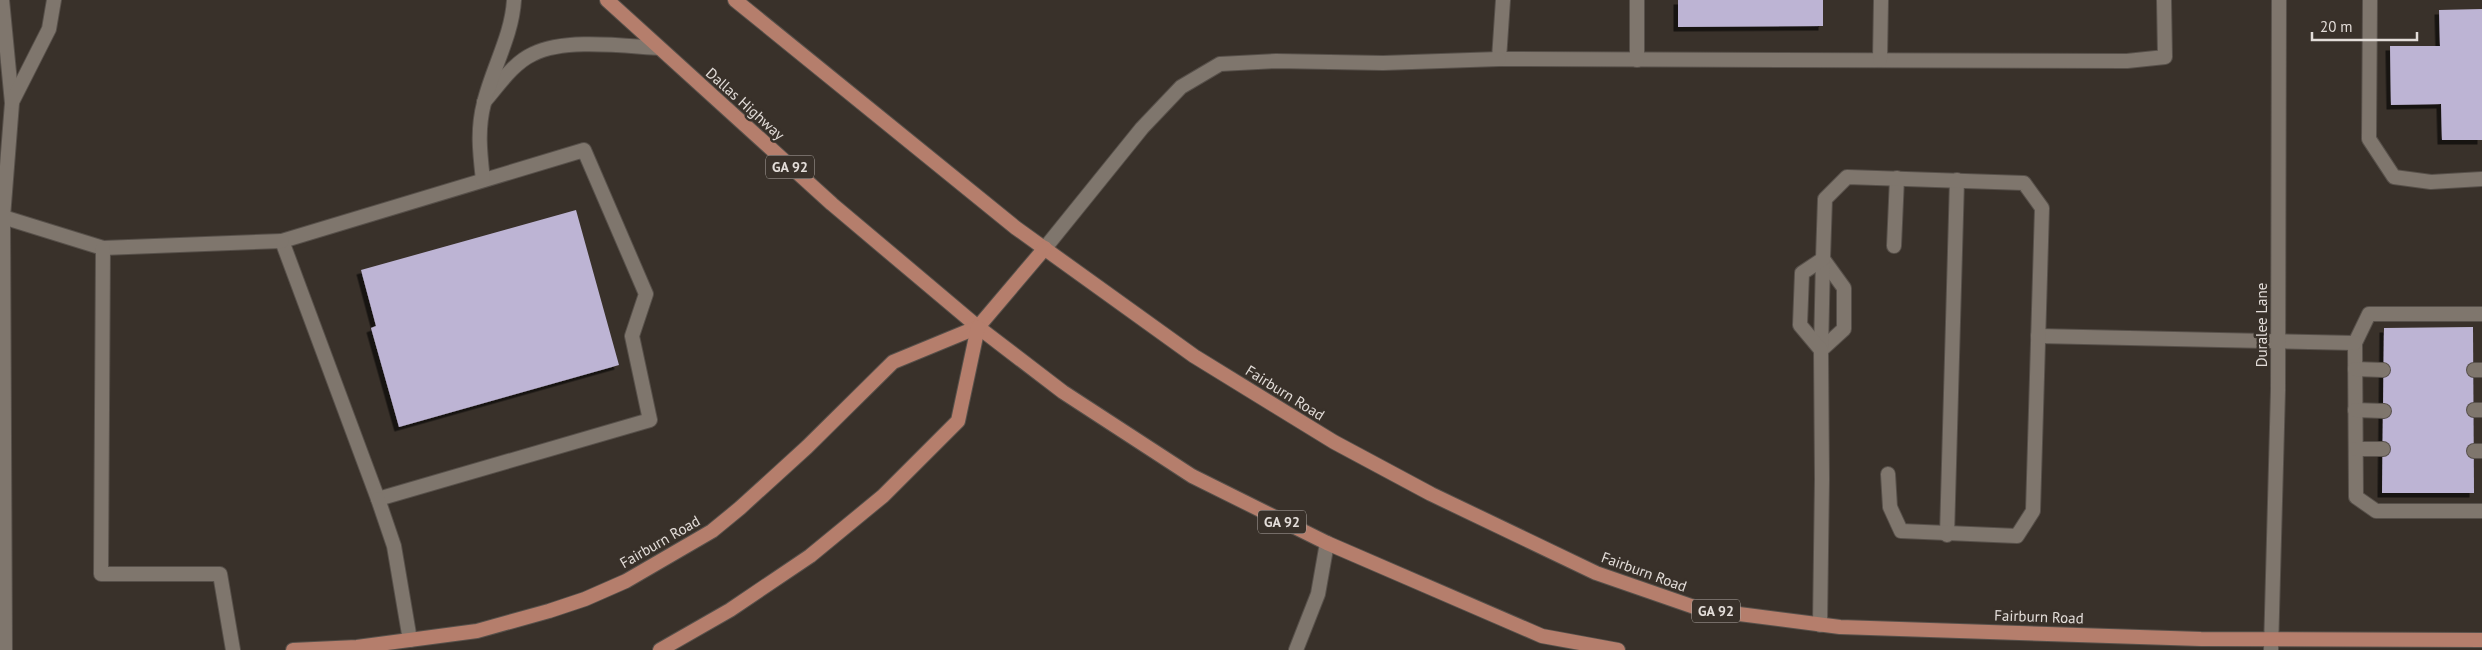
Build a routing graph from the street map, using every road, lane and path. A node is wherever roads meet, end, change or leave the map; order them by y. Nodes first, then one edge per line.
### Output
1 (2, 0) edge
2 (54, 0) edge
3 (514, 0) edge
4 (607, 0) edge
5 (735, 0) edge
6 (1503, 0) edge
7 (1637, 0) edge
8 (1881, 0) edge
9 (2164, 0) edge
10 (2279, 0) edge
11 (2370, 0) edge
12 (659, 48) junction
13 (1499, 59) junction
14 (1637, 60) junction
15 (1880, 60) junction
16 (484, 102) junction
17 (12, 103) junction
18 (1897, 178) junction
19 (2482, 179) edge
20 (483, 180) junction
21 (1956, 180) junction
22 (3, 217) junction
23 (282, 241) junction
24 (1894, 246) dead end
25 (103, 248) junction
26 (1044, 248) junction
27 (1824, 259) junction
28 (2482, 314) edge
29 (978, 327) junction
30 (2038, 336) junction
31 (2278, 343) junction
32 (2355, 343) junction
33 (1820, 350) junction
34 (2355, 369) junction
35 (2383, 370) dead end
36 (2355, 410) junction
37 (2384, 411) dead end
38 (2356, 450) junction
39 (2382, 450) dead end
40 (1888, 474) dead end
41 (378, 498) junction
42 (2482, 511) edge
43 (1947, 535) junction
44 (1327, 543) junction
45 (1820, 624) junction
46 (410, 640) junction
47 (2482, 640) edge
48 (2271, 644) edge
49 (5, 650) edge
50 (232, 650) edge
51 (293, 650) edge
52 (660, 650) edge
53 (1296, 650) edge
54 (1618, 650) edge

1 - 17 street
2 - 17 street
3 - 16 street
4 - 12 main road, Dallas Highway / GA 92
5 - 26 main road, GA 92
6 - 13 street
7 - 14 street
8 - 15 street
9 - 15 street
10 - 31 street, Duralee Lane
11 - 19 street
12 - 16 street
12 - 29 main road, Dallas Highway / GA 92
13 - 14 street
13 - 26 street
14 - 15 street
16 - 20 street
17 - 22 street
18 - 21 street
18 - 24 street
18 - 27 street
20 - 23 street
20 - 41 street
21 - 30 street
21 - 43 street
22 - 25 street
22 - 49 street
23 - 25 street
23 - 41 street
25 - 50 street
26 - 29 main road, Fairburn Road
26 - 45 main road, Fairburn Road / GA 92
27 - 33 street
27 - 33 street
27 - 33 street
28 - 32 street
29 - 44 main road, GA 92
29 - 46 main road, Fairburn Road
29 - 52 main road, Fairburn Road
30 - 31 street
30 - 43 street
31 - 32 street
31 - 48 street, Duralee Lane
32 - 34 street
33 - 45 street
34 - 35 street
34 - 36 street
36 - 37 street
36 - 38 street
38 - 39 street
38 - 42 street
40 - 43 street
41 - 46 street
44 - 53 street
44 - 54 main road, GA 92
45 - 48 main road, Fairburn Road / GA 92
46 - 51 main road, Fairburn Road
47 - 48 main road, Fairburn Road / GA 92

